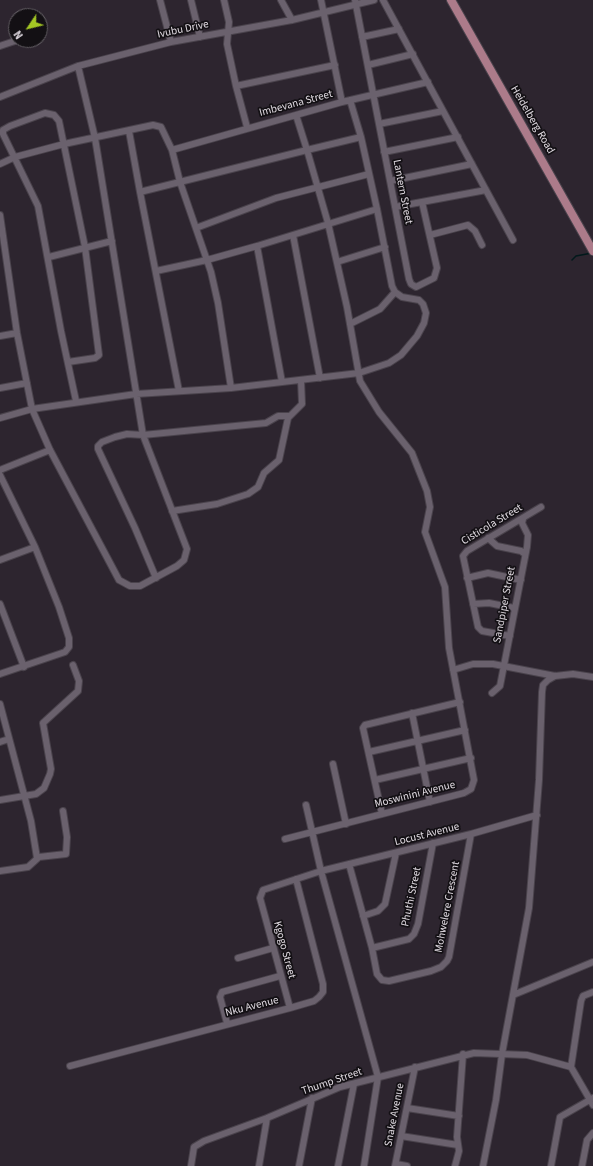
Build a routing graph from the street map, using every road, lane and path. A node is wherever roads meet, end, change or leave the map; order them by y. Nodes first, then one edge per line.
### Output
1 (160, 0) edge
2 (191, 0) edge
3 (224, 0) edge
4 (281, 0) edge
5 (321, 0) edge
6 (374, 0) edge
7 (384, 0) edge
8 (451, 0) edge
9 (355, 2) edge
10 (323, 12) junction
11 (292, 20) junction
12 (399, 29) junction
13 (228, 31) junction
14 (200, 36) junction
15 (362, 37) junction
16 (171, 42) junction
17 (413, 54) junction
18 (335, 65) junction
19 (368, 65) junction
20 (78, 66) junction
21 (428, 82) junction
22 (236, 86) junction
23 (373, 94) junction
24 (0, 97) edge
25 (350, 100) junction
26 (342, 102) junction
27 (443, 111) junction
28 (296, 115) junction
29 (379, 124) junction
30 (248, 127) junction
31 (129, 131) junction
32 (361, 137) junction
33 (458, 137) junction
34 (96, 138) junction
35 (64, 144) junction
36 (172, 150) junction
37 (307, 150) junction
38 (384, 152) junction
39 (15, 157) junction
40 (0, 164) edge
41 (472, 164) junction
42 (369, 174) junction
43 (390, 181) junction
44 (180, 182) junction
45 (318, 186) junction
46 (486, 190) junction
47 (140, 192) junction
48 (422, 202) junction
49 (395, 207) junction
50 (377, 209) junction
51 (0, 215) edge
52 (328, 223) junction
53 (196, 228) junction
54 (293, 235) junction
55 (430, 235) junction
56 (513, 240) dead end
57 (112, 241) junction
58 (482, 245) dead end
59 (257, 246) junction
60 (86, 247) junction
61 (385, 247) junction
62 (591, 248) edge
63 (49, 257) junction
64 (207, 260) junction
65 (337, 262) junction
66 (156, 271) junction
67 (395, 292) junction
68 (350, 324) junction
69 (17, 332) junction
70 (0, 336) edge
71 (68, 362) junction
72 (359, 373) junction
73 (320, 378) junction
74 (301, 380) junction
75 (282, 382) junction
76 (27, 384) junction
77 (0, 388) edge
78 (231, 388) junction
79 (179, 391) junction
80 (136, 394) junction
81 (76, 401) junction
82 (32, 409) junction
83 (289, 416) junction
84 (0, 418) edge
85 (143, 435) junction
86 (50, 450) junction
87 (0, 470) edge
88 (0, 475) edge
89 (7, 491) junction
90 (0, 494) edge
91 (542, 507) dead end
92 (172, 511) junction
93 (523, 519) junction
94 (488, 538) junction
95 (35, 547) junction
96 (525, 554) junction
97 (0, 560) edge
98 (156, 578) junction
99 (467, 578) junction
100 (521, 580) junction
101 (0, 604) edge
102 (473, 604) junction
103 (514, 608) junction
104 (510, 636) junction
105 (72, 665) dead end
106 (503, 666) junction
107 (24, 667) junction
108 (453, 670) junction
109 (0, 674) edge
110 (555, 676) junction
111 (593, 677) edge
112 (492, 693) dead end
113 (460, 702) junction
114 (0, 704) edge
115 (412, 713) junction
116 (465, 730) junction
117 (9, 739) junction
118 (417, 740) junction
119 (0, 742) edge
120 (369, 752) junction
121 (471, 758) junction
122 (333, 764) dead end
123 (422, 769) junction
124 (375, 780) junction
125 (25, 797) junction
126 (0, 800) edge
127 (430, 802) junction
128 (306, 806) dead end
129 (63, 811) dead end
130 (382, 814) junction
131 (537, 815) junction
132 (346, 824) junction
133 (313, 833) junction
134 (471, 834) junction
135 (285, 839) dead end
136 (433, 842) junction
137 (396, 853) junction
138 (37, 858) junction
139 (349, 864) junction
140 (0, 871) edge
141 (321, 871) junction
142 (296, 879) junction
143 (260, 898) joint
144 (363, 916) junction
145 (273, 948) junction
146 (372, 948) junction
147 (238, 958) dead end
148 (593, 962) edge
149 (280, 976) junction
150 (593, 992) edge
151 (513, 995) junction
152 (290, 1008) junction
153 (227, 1024) junction
154 (463, 1054) junction
155 (502, 1054) junction
156 (70, 1066) dead end
157 (415, 1067) junction
158 (571, 1067) junction
159 (378, 1077) junction
160 (354, 1084) junction
161 (312, 1098) junction
162 (592, 1101) edge
163 (407, 1108) junction
164 (459, 1116) junction
165 (267, 1118) junction
166 (593, 1133) edge
167 (401, 1136) junction
168 (458, 1146) junction
169 (395, 1165) edge
170 (191, 1166) edge
171 (259, 1166) edge
172 (299, 1166) edge
173 (338, 1166) edge
174 (364, 1166) edge
175 (407, 1166) edge
176 (455, 1166) edge
177 (483, 1166) edge
178 (551, 1166) edge
179 (582, 1166) edge

1 - 16 street
2 - 14 street
3 - 13 street
4 - 11 street
5 - 10 street
6 - 9 street, Ivubu Drive
7 - 12 street
8 - 62 main road, Heidelberg Road
9 - 10 street, Ivubu Drive
9 - 15 street, Lantern Street
10 - 11 street, Ivubu Drive
10 - 18 street
11 - 13 street, Ivubu Drive
12 - 15 street
12 - 17 street
13 - 14 street, Ivubu Drive
13 - 22 street
14 - 16 street, Ivubu Drive
15 - 19 street, Lantern Street
16 - 20 street, Ivubu Drive
17 - 19 street
17 - 21 street
18 - 22 street
18 - 26 street
19 - 23 street, Lantern Street
20 - 24 street, Ivubu Drive
20 - 34 street
21 - 23 street, Imbevana Street
21 - 27 street
22 - 30 street
23 - 25 street, Imbevana Street
23 - 29 street, Lantern Street
25 - 26 street, Imbevana Street
25 - 32 street
26 - 28 street, Imbevana Street
27 - 29 street
27 - 33 street
28 - 30 street, Imbevana Street
28 - 37 street, Moswinini Avenue
29 - 38 street, Lantern Street
30 - 36 street, Imbevana Street
31 - 34 street
31 - 36 street
31 - 47 street
32 - 37 street
32 - 42 street
33 - 38 street
33 - 41 street
34 - 35 street
34 - 57 street
35 - 39 street
35 - 39 street
35 - 60 street
36 - 44 street
37 - 44 street
37 - 45 street, Moswinini Avenue
38 - 43 street, Lantern Street
39 - 40 street
39 - 63 street
41 - 43 street
41 - 46 street
42 - 45 street
42 - 50 street
43 - 49 street, Lantern Street
44 - 47 street
44 - 53 street
45 - 52 street, Moswinini Avenue
45 - 53 street
46 - 48 street
46 - 56 street
47 - 66 street
48 - 49 street
48 - 55 street, Lantern Street
49 - 55 street, Lantern Street
50 - 52 street
50 - 61 street
51 - 69 street
52 - 54 street
52 - 65 street, Moswinini Avenue
53 - 64 street
54 - 59 street
54 - 73 street
55 - 58 street
57 - 60 street
57 - 80 street
59 - 64 street
59 - 75 street
60 - 63 street
60 - 71 street
61 - 65 street
61 - 67 street
63 - 71 street
64 - 66 street
64 - 78 street
65 - 68 street, Moswinini Avenue
66 - 79 street
67 - 68 street
67 - 72 street
68 - 72 street, Moswinini Avenue
69 - 70 street
69 - 76 street
71 - 81 street
72 - 73 street
72 - 108 street, Moswinini Avenue
73 - 74 street
74 - 75 street
74 - 83 street
75 - 78 street
76 - 77 street
76 - 82 street
78 - 79 street
79 - 80 street
80 - 81 street
80 - 85 street
81 - 82 street
82 - 84 street
82 - 86 street
83 - 85 street
83 - 92 street
85 - 92 street
85 - 98 street
86 - 87 street
86 - 98 street
88 - 89 street
89 - 90 street
89 - 95 street
91 - 93 street, Cisticola Street
92 - 98 street
93 - 94 street, Cisticola Street
93 - 96 street, Sandpiper Street
94 - 96 street
94 - 99 street, Cisticola Street
95 - 97 street
95 - 107 street
96 - 100 street, Sandpiper Street
99 - 100 street
99 - 102 street, Cisticola Street
100 - 103 street, Sandpiper Street
101 - 107 street
102 - 103 street
102 - 104 street, Cisticola Street
103 - 104 street, Sandpiper Street
104 - 106 street, Sandpiper Street
105 - 125 street
106 - 108 street
106 - 110 street
106 - 112 street, Sandpiper Street
107 - 109 street
108 - 113 street, Moswinini Avenue
110 - 111 street
110 - 131 street
113 - 115 street
113 - 116 street, Moswinini Avenue
114 - 117 street
115 - 118 street
115 - 120 street
116 - 118 street
116 - 121 street, Moswinini Avenue
117 - 119 street
117 - 125 street
118 - 120 street
118 - 123 street
120 - 124 street
121 - 123 street
121 - 127 street, Moswinini Avenue
122 - 132 street
123 - 124 street
123 - 127 street
124 - 130 street
125 - 126 street
125 - 138 street
127 - 130 street, Moswinini Avenue
128 - 133 street
129 - 138 street
130 - 132 street, Moswinini Avenue
131 - 134 street, Locust Avenue
131 - 151 street
132 - 133 street, Moswinini Avenue
133 - 135 street, Moswinini Avenue
133 - 141 street
134 - 136 street, Locust Avenue
134 - 146 street, Mohwelere Crescent
136 - 137 street, Locust Avenue
136 - 146 street, Phuthi Street
137 - 139 street, Locust Avenue
137 - 144 street
138 - 140 street
139 - 141 street, Locust Avenue
139 - 144 street, Mohwelere Crescent
141 - 142 street, Locust Avenue
141 - 159 street
142 - 143 street, Locust Avenue
142 - 152 street, Nku Avenue
143 - 145 street, Kgogo Street
144 - 146 street, Mohwelere Crescent
145 - 147 street
145 - 149 street, Kgogo Street
148 - 151 street
149 - 152 street, Kgogo Street
149 - 153 street
150 - 158 street
151 - 155 street
152 - 153 street, Nku Avenue
153 - 156 street, Nku Avenue
154 - 155 street, Thump Street
154 - 157 street, Thump Street
154 - 164 street
155 - 158 street, Thump Street
155 - 177 street
157 - 159 street, Thump Street
157 - 163 street, Snake Avenue
158 - 162 street
159 - 160 street, Thump Street
159 - 174 street
160 - 161 street, Thump Street
160 - 173 street
161 - 165 street, Thump Street
161 - 172 street
162 - 178 street
163 - 164 street
163 - 167 street, Snake Avenue
164 - 168 street
165 - 170 street, Thump Street
165 - 171 street
166 - 179 street
167 - 168 street
167 - 169 street, Snake Avenue
168 - 176 street
169 - 175 street

